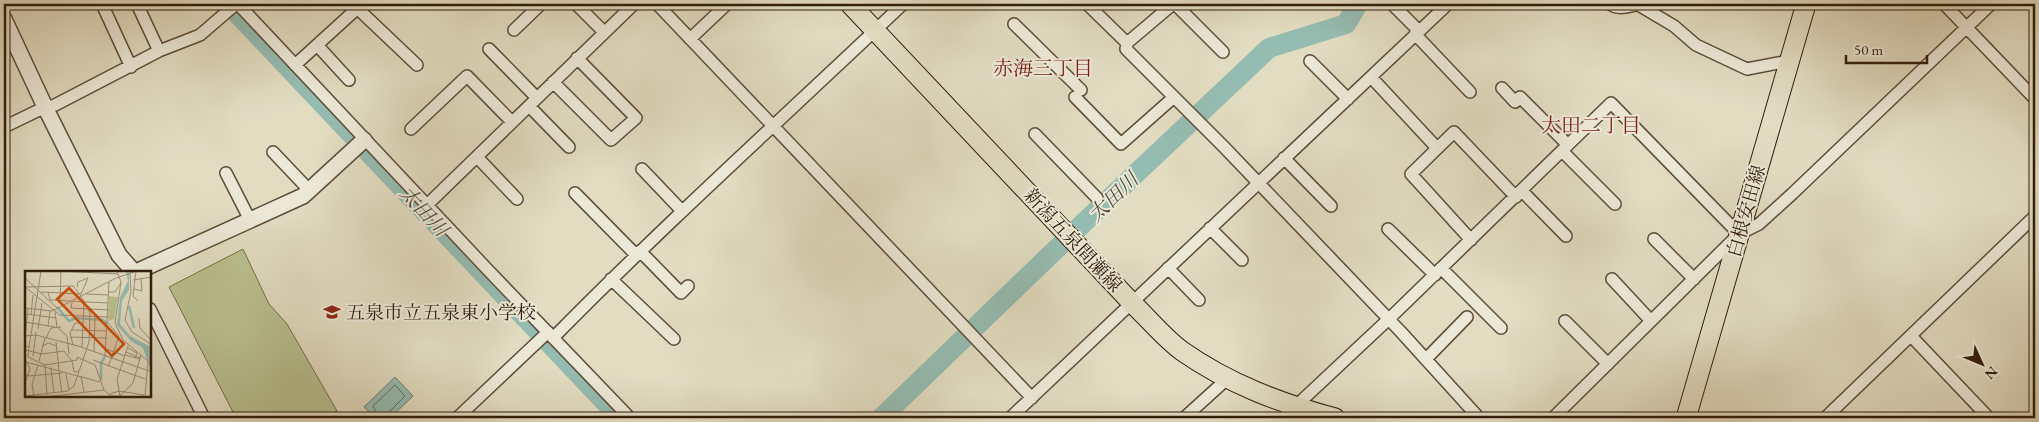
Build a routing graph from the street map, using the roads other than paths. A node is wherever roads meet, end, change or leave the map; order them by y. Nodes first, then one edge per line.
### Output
1 (137, 4) edge
2 (237, 4) edge
3 (541, 4) edge
4 (576, 4) edge
5 (634, 4) edge
6 (657, 4) edge
7 (727, 4) edge
8 (850, 4) edge
9 (903, 4) edge
10 (1087, 4) edge
11 (1174, 4) edge
12 (1392, 4) edge
13 (1610, 4) edge
14 (1806, 4) edge
15 (1944, 4) edge
16 (1991, 4) edge
17 (105, 5) edge
18 (1443, 5) edge
19 (359, 6) edge
20 (4, 19) edge
21 (1014, 24) dead end
22 (1967, 27) junction
23 (514, 30) dead end
24 (875, 30) junction
25 (604, 32) junction
26 (1417, 33) junction
27 (690, 39) junction
28 (1127, 44) junction
29 (317, 45) junction
30 (490, 48) dead end
31 (160, 51) junction
32 (1223, 52) dead end
33 (578, 58) junction
34 (1310, 61) dead end
35 (1789, 61) junction
36 (295, 65) junction
37 (417, 65) dead end
38 (131, 67) junction
39 (1371, 77) junction
40 (349, 80) dead end
41 (553, 82) junction
42 (1502, 88) dead end
43 (1470, 92) dead end
44 (1174, 97) junction
45 (1348, 99) junction
46 (2035, 99) edge
47 (533, 102) junction
48 (46, 109) junction
49 (512, 122) junction
50 (772, 126) junction
51 (4, 127) edge
52 (411, 129) dead end
53 (1035, 134) dead end
54 (361, 143) junction
55 (569, 147) dead end
56 (1437, 148) junction
57 (1565, 148) junction
58 (273, 152) dead end
59 (477, 156) junction
60 (1284, 158) junction
61 (642, 169) dead end
62 (226, 174) dead end
63 (1258, 184) junction
64 (309, 190) junction
65 (575, 193) dead end
66 (1519, 194) junction
67 (1097, 198) dead end
68 (517, 199) dead end
69 (1615, 204) dead end
70 (427, 205) junction
71 (1331, 206) dead end
72 (682, 211) junction
73 (2035, 216) edge
74 (250, 220) junction
75 (1210, 228) junction
76 (1388, 229) dead end
77 (1739, 234) junction
78 (1566, 236) dead end
79 (1654, 239) dead end
80 (1471, 240) junction
81 (638, 253) junction
82 (1242, 260) dead end
83 (1168, 268) junction
84 (134, 271) edge
85 (137, 271) edge
86 (1438, 272) junction
87 (612, 279) junction
88 (1612, 279) dead end
89 (1694, 279) junction
90 (688, 286) dead end
91 (1200, 300) dead end
92 (1132, 303) junction
93 (151, 311) edge
94 (1467, 317) dead end
95 (1388, 320) junction
96 (1565, 321) dead end
97 (1651, 321) junction
98 (1501, 328) dead end
99 (546, 336) junction
100 (1911, 336) junction
101 (674, 339) dead end
102 (1426, 359) junction
103 (1608, 364) junction
104 (1228, 378) junction
105 (1032, 398) junction
106 (1288, 413) edge
107 (204, 418) edge
108 (456, 418) edge
109 (630, 418) edge
110 (1010, 418) edge
111 (1184, 418) edge
112 (1335, 418) edge
113 (1479, 418) edge
114 (1553, 418) edge
115 (1686, 418) edge
116 (1825, 418) edge
117 (1989, 418) edge

1 - 31 street
2 - 31 street
2 - 36 street
3 - 23 street
4 - 25 street
5 - 25 street
6 - 27 street
7 - 27 street
8 - 24 main road, 新潟五泉間瀬線
9 - 24 street
10 - 28 street
11 - 28 street
11 - 32 street
12 - 26 street
13 - 35 street
14 - 35 main road, 白根安田線
15 - 22 street
16 - 22 street
17 - 38 street
18 - 26 street
19 - 29 street
19 - 37 street
20 - 48 street
21 - 44 street
22 - 46 street
22 - 77 street
24 - 50 street
24 - 92 main road, 新潟五泉間瀬線
25 - 33 street
26 - 39 street
26 - 43 street
27 - 50 street
28 - 44 street
29 - 36 street
29 - 40 street
30 - 47 street
31 - 38 street
33 - 41 street
33 - 41 street
34 - 45 street
35 - 77 main road, 白根安田線
36 - 54 street
38 - 48 street
39 - 45 street
39 - 56 street
41 - 47 street
42 - 57 street
44 - 63 street
45 - 60 street
47 - 49 street
47 - 55 street
48 - 51 street
48 - 84 street
49 - 52 street
49 - 59 street
50 - 72 street
50 - 105 street
53 - 67 street
54 - 64 street
54 - 70 street
56 - 66 street
56 - 80 street
57 - 66 street
57 - 69 street
57 - 77 street
58 - 64 street
59 - 68 street
59 - 70 street
60 - 63 street
60 - 71 street
61 - 72 street
62 - 74 street
63 - 75 street
63 - 95 street
64 - 74 street
65 - 81 street
66 - 78 street
66 - 80 street
70 - 99 street
72 - 81 street
73 - 100 street
74 - 85 street
75 - 82 street
75 - 83 street
76 - 86 street
77 - 89 street
77 - 115 main road, 白根安田線
79 - 89 street
80 - 86 street
81 - 87 street
81 - 90 street
83 - 91 street
83 - 92 street
86 - 95 street
86 - 98 street
87 - 99 street
87 - 101 street
88 - 97 street
89 - 97 street
92 - 104 main road, 新潟五泉間瀬線
92 - 105 street
93 - 107 street
94 - 102 street
95 - 102 street
95 - 106 street
96 - 103 street
97 - 103 street
99 - 108 street
99 - 109 street
100 - 116 street
100 - 117 street
102 - 113 street
103 - 114 street
104 - 106 main road, 新潟五泉間瀬線
104 - 111 street
105 - 110 street
106 - 112 main road, 新潟五泉間瀬線

